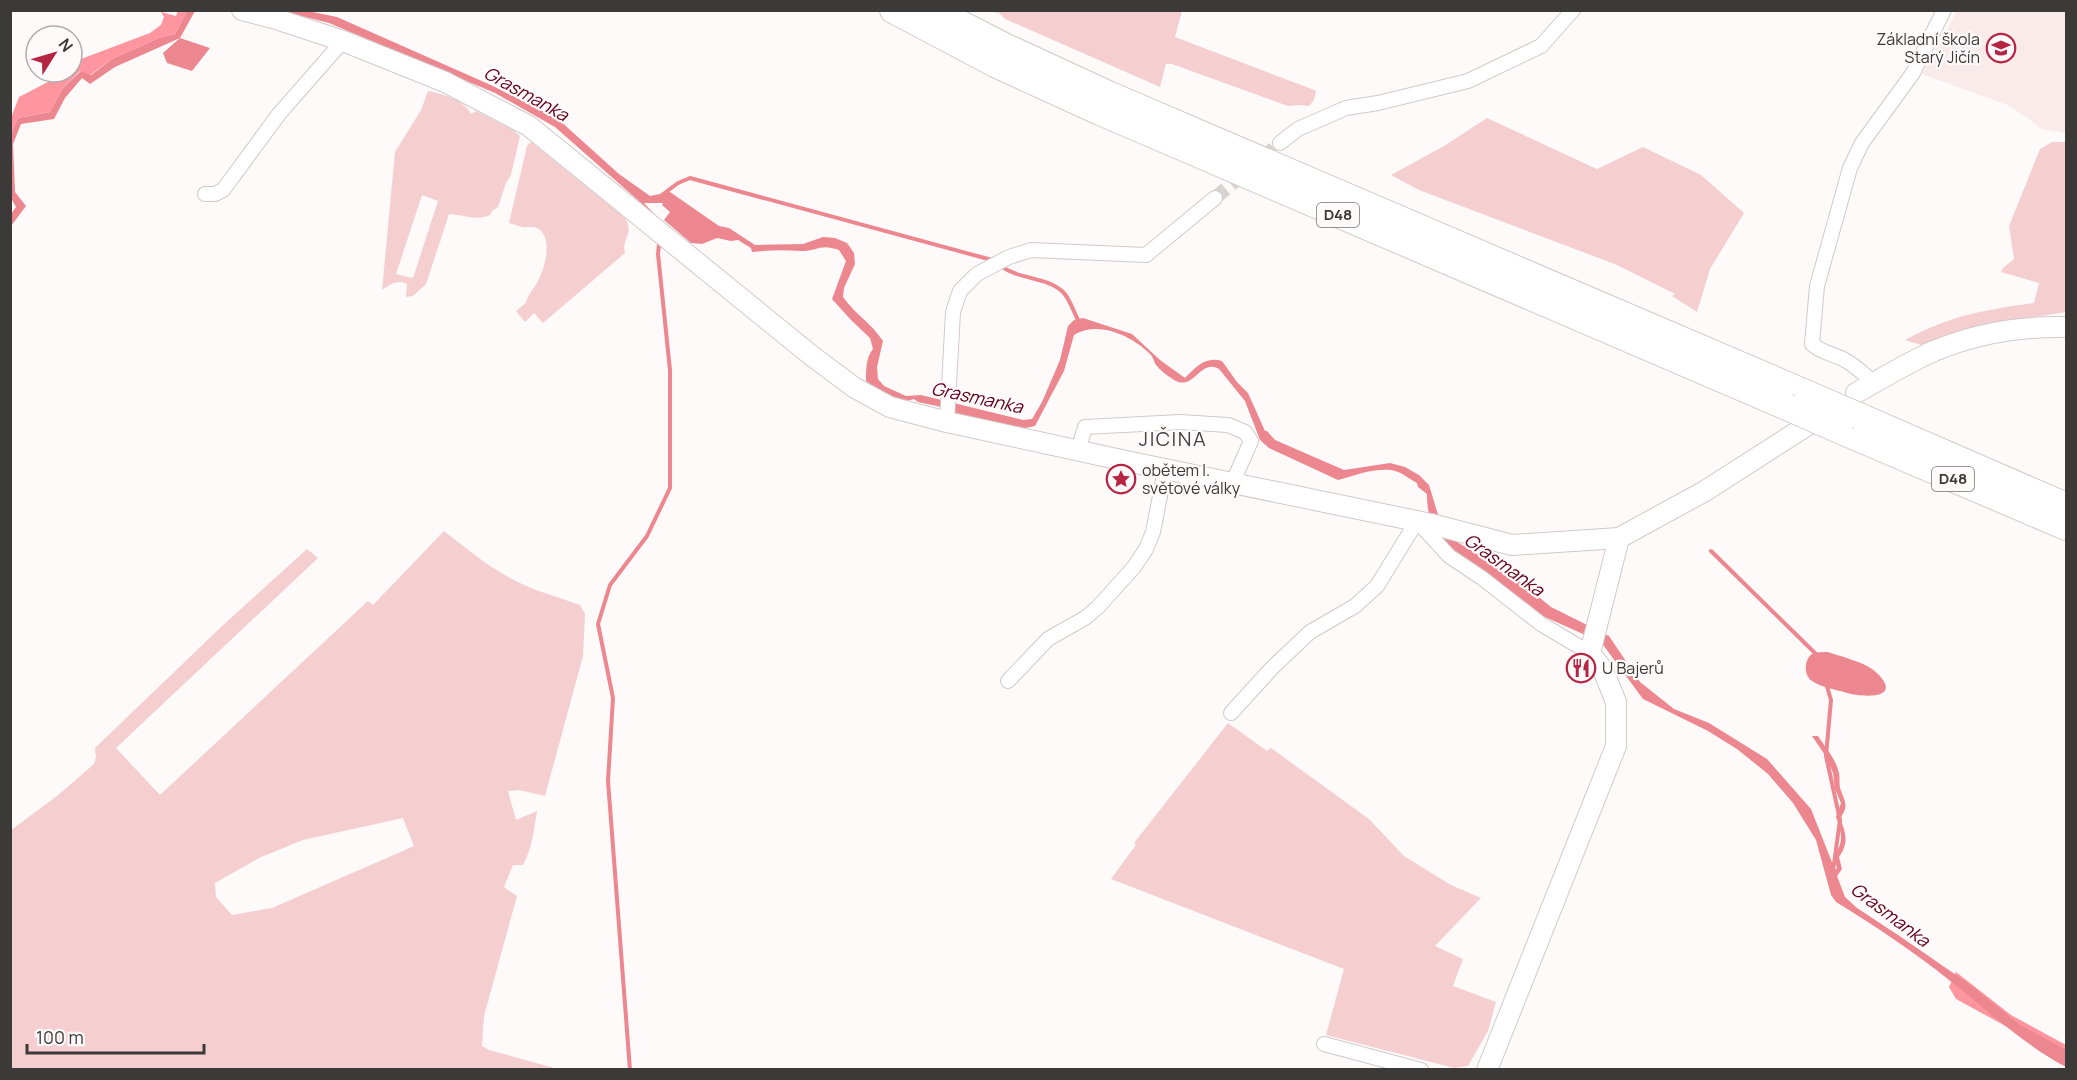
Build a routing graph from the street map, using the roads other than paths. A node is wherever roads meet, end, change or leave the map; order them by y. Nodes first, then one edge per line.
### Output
1 (242, 10) edge
2 (893, 10) edge
3 (934, 10) edge
4 (1573, 10) edge
5 (1944, 10) edge
6 (344, 41) junction
7 (1280, 143) tunnel mouth
8 (205, 194) dead end
9 (1215, 198) tunnel mouth
10 (2067, 327) edge
11 (1874, 383) junction
12 (1798, 401) junction
13 (948, 411) junction
14 (1845, 413) junction
15 (1078, 451) junction
16 (1165, 470) junction
17 (1232, 484) junction
18 (2067, 506) edge
19 (1431, 524) junction
20 (2067, 527) edge
21 (1619, 538) junction
22 (1592, 644) junction
23 (1008, 681) dead end
24 (1231, 713) dead end
25 (1324, 1044) dead end
26 (1421, 1070) edge
27 (1487, 1070) edge

1 - 6 street
2 - 12 highway, D48
3 - 12 highway, D48
4 - 7 street
5 - 11 street
6 - 8 street
6 - 13 street
9 - 13 street
10 - 11 street
11 - 14 street
12 - 14 highway, D48, bridge
13 - 15 street
14 - 18 highway, D48
14 - 20 highway, D48
14 - 21 street
15 - 16 street
15 - 17 street
16 - 17 street
16 - 23 street
17 - 19 street
19 - 21 street
19 - 22 street
19 - 24 street
21 - 22 street
22 - 27 street
25 - 26 street

